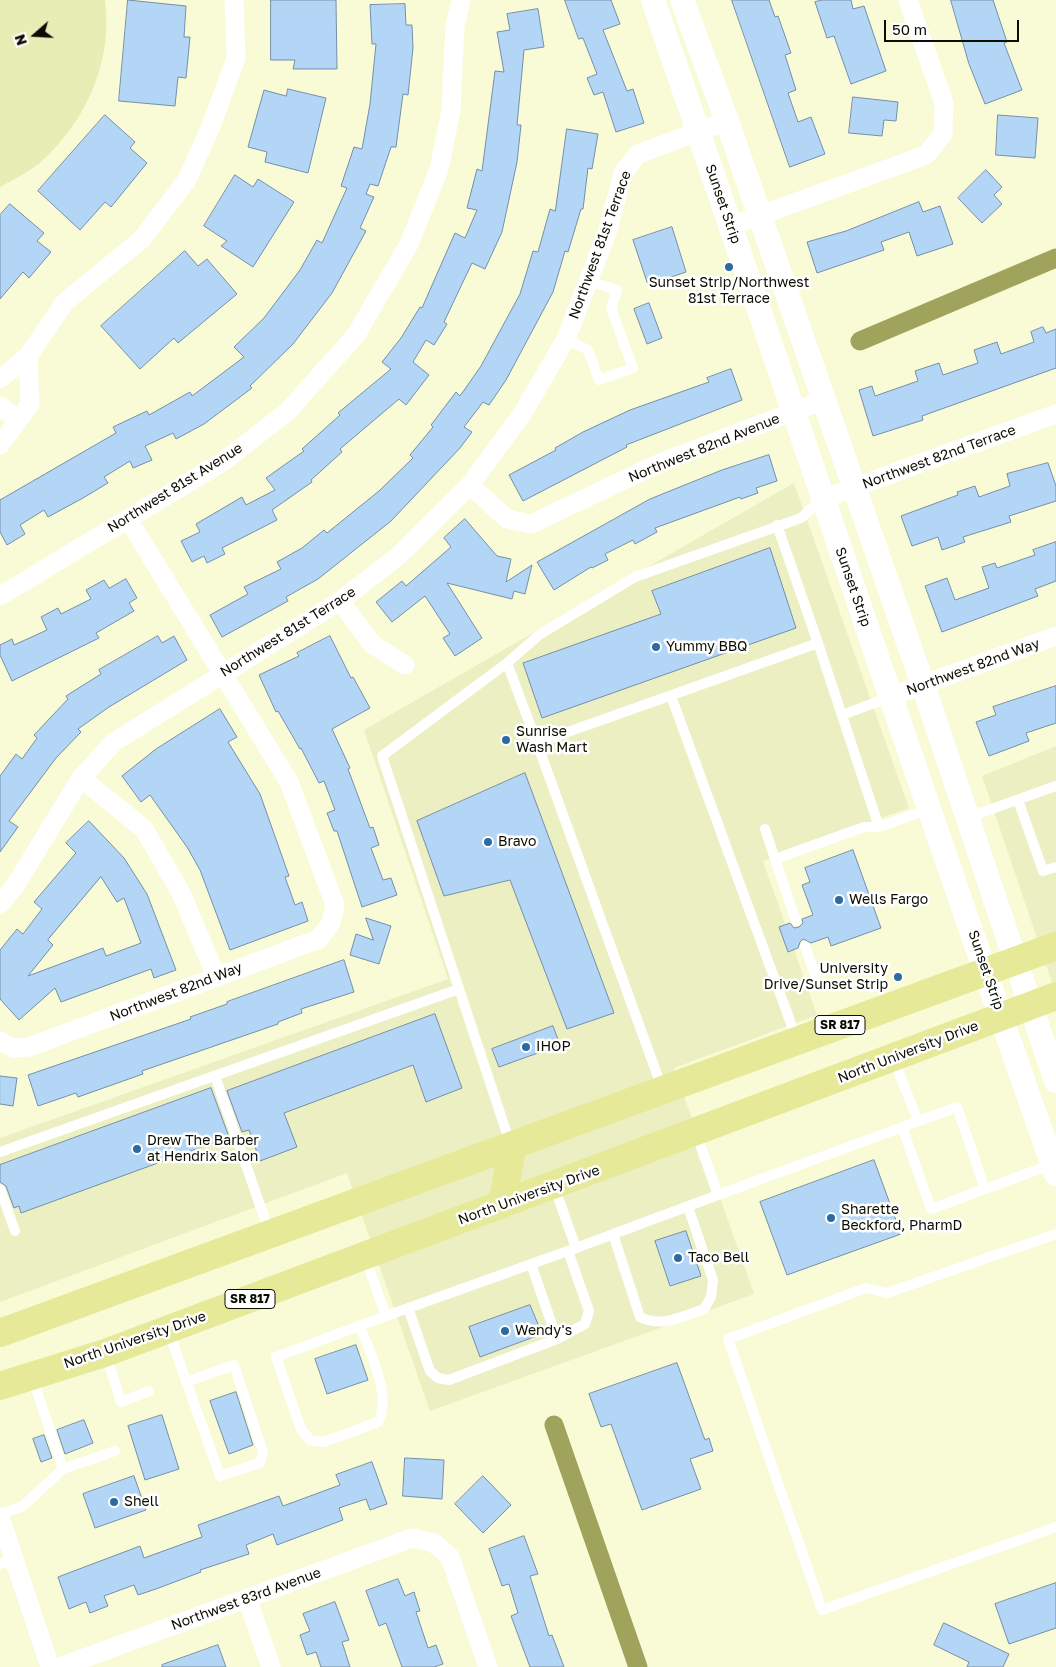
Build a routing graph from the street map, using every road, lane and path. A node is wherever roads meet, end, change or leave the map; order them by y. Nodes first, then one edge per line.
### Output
1 (234, 0) edge
2 (461, 0) edge
3 (653, 0) edge
4 (682, 0) edge
5 (908, 0) edge
6 (728, 121) junction
7 (698, 132) junction
8 (760, 216) junction
9 (731, 226) junction
10 (589, 281) junction
11 (566, 339) junction
12 (28, 356) junction
13 (0, 380) edge
14 (824, 400) junction
15 (0, 406) edge
16 (793, 412) junction
17 (1056, 414) edge
18 (18, 420) junction
19 (0, 445) edge
20 (470, 485) junction
21 (854, 487) junction
22 (822, 499) junction
23 (128, 519) junction
24 (776, 525) junction
25 (0, 596) edge
26 (340, 601) junction
27 (1056, 636) edge
28 (818, 643) junction
29 (507, 663) junction
30 (405, 665) dead end
31 (223, 673) junction
32 (923, 685) junction
33 (672, 696) junction
34 (890, 697) junction
35 (842, 715) junction
36 (537, 743) junction
37 (81, 778) junction
38 (1056, 786) edge
39 (1018, 800) junction
40 (929, 809) junction
41 (968, 817) junction
42 (879, 828) junction
43 (765, 829) dead end
44 (775, 859) junction
45 (1056, 867) edge
46 (0, 904) edge
47 (796, 921) dead end
48 (805, 946) dead end
49 (1056, 946) edge
50 (1017, 960) junction
51 (986, 972) junction
52 (814, 975) dead end
53 (216, 976) junction
54 (459, 989) junction
55 (1056, 996) edge
56 (1031, 1006) junction
57 (1002, 1017) junction
58 (798, 1041) junction
59 (6, 1044) edge
60 (893, 1058) junction
61 (214, 1076) junction
62 (1056, 1081) edge
63 (663, 1091) junction
64 (918, 1121) junction
65 (902, 1127) junction
66 (696, 1133) junction
67 (512, 1146) junction
68 (0, 1152) edge
69 (1054, 1169) edge
70 (554, 1186) junction
71 (0, 1189) edge
72 (985, 1189) junction
73 (718, 1195) junction
74 (499, 1206) junction
75 (688, 1207) junction
76 (15, 1231) dead end
77 (270, 1234) junction
78 (613, 1234) junction
79 (1056, 1234) edge
80 (572, 1250) junction
81 (364, 1256) junction
82 (531, 1264) junction
83 (408, 1308) junction
84 (386, 1316) junction
85 (360, 1326) junction
86 (168, 1330) junction
87 (0, 1333) edge
88 (557, 1339) junction
89 (105, 1353) junction
90 (31, 1375) junction
91 (186, 1382) junction
92 (0, 1386) edge
93 (149, 1391) dead end
94 (115, 1451) dead end
95 (63, 1468) junction
96 (0, 1515) edge
97 (1056, 1527) edge
98 (7, 1562) edge
99 (247, 1598) junction
100 (50, 1667) edge
101 (60, 1667) edge
102 (271, 1667) edge
103 (488, 1667) edge

1 - 12 street
2 - 23 street, Northwest 81st Avenue
3 - 7 street, Sunset Strip
4 - 6 street
5 - 8 street
6 - 7 street, Northwest 81st Terrace
6 - 8 street
7 - 9 street, Sunset Strip
7 - 10 street, Northwest 81st Terrace
8 - 9 street
8 - 14 street
9 - 16 street, Sunset Strip
10 - 11 street, Northwest 81st Terrace
10 - 11 lane
11 - 20 street, Northwest 81st Terrace
12 - 13 street
12 - 18 street
14 - 16 street, Northwest 82nd Avenue
14 - 21 street
15 - 18 street
16 - 20 street, Northwest 82nd Avenue
16 - 22 street, Sunset Strip
17 - 21 street, Northwest 82nd Terrace
18 - 19 street
20 - 26 street, Northwest 81st Terrace
21 - 22 street, Northwest 82nd Terrace
21 - 32 street
22 - 24 lane
22 - 34 street, Sunset Strip
23 - 25 street, Northwest 81st Avenue
23 - 31 street
24 - 28 lane
24 - 29 lane
26 - 30 street
26 - 31 street, Northwest 81st Terrace
27 - 32 street, Northwest 82nd Way
28 - 33 lane
28 - 35 lane
29 - 36 lane
29 - 54 lane
31 - 37 street, Northwest 81st Terrace
31 - 53 street, Northwest 82nd Way
32 - 34 street, Northwest 82nd Way
32 - 41 street
33 - 36 lane
33 - 58 lane
34 - 35 lane
34 - 40 street, Sunset Strip
35 - 42 lane
36 - 63 lane
37 - 46 street, Northwest 81st Terrace
37 - 53 street
38 - 39 lane
39 - 41 lane
39 - 45 lane
40 - 42 lane
40 - 51 street, Sunset Strip
41 - 50 street
42 - 44 lane
43 - 44 lane
44 - 47 lane
48 - 52 lane
49 - 50 main road, SR 817
50 - 51 main road, SR 817
50 - 56 street
51 - 57 street, Sunset Strip
51 - 58 main road, SR 817
53 - 59 street, Northwest 82nd Way
54 - 61 lane
54 - 67 lane
55 - 56 main road, North University Drive / SR 817
56 - 57 main road, North University Drive / SR 817
56 - 62 street
57 - 60 main road, North University Drive / SR 817
57 - 69 street, Sunset Strip
58 - 63 main road, SR 817
60 - 64 lane
60 - 66 main road, North University Drive / SR 817
61 - 68 lane
61 - 77 lane
63 - 67 main road, SR 817
64 - 65 lane
64 - 72 lane
65 - 72 lane
65 - 73 lane
66 - 70 main road, North University Drive / SR 817
66 - 73 lane
67 - 74 main road
67 - 77 main road, SR 817
69 - 72 lane
70 - 74 main road, North University Drive / SR 817
70 - 80 lane
71 - 76 lane
73 - 75 lane
74 - 81 main road, North University Drive / SR 817
75 - 78 lane
75 - 78 lane
77 - 87 main road, SR 817
78 - 80 lane
79 - 97 lane
80 - 82 lane
80 - 88 lane
81 - 84 lane
81 - 86 main road, North University Drive / SR 817
82 - 83 lane
82 - 88 lane
83 - 84 lane
83 - 88 lane
84 - 85 lane
85 - 85 lane
86 - 89 main road, North University Drive / SR 817
86 - 91 lane
89 - 90 main road, North University Drive / SR 817
89 - 93 lane
90 - 92 main road, North University Drive / SR 817
90 - 95 lane
91 - 91 lane
94 - 95 lane
95 - 96 lane
96 - 98 street
98 - 100 street
99 - 101 street, Northwest 83rd Avenue
99 - 102 street
99 - 103 street, Northwest 83rd Avenue

